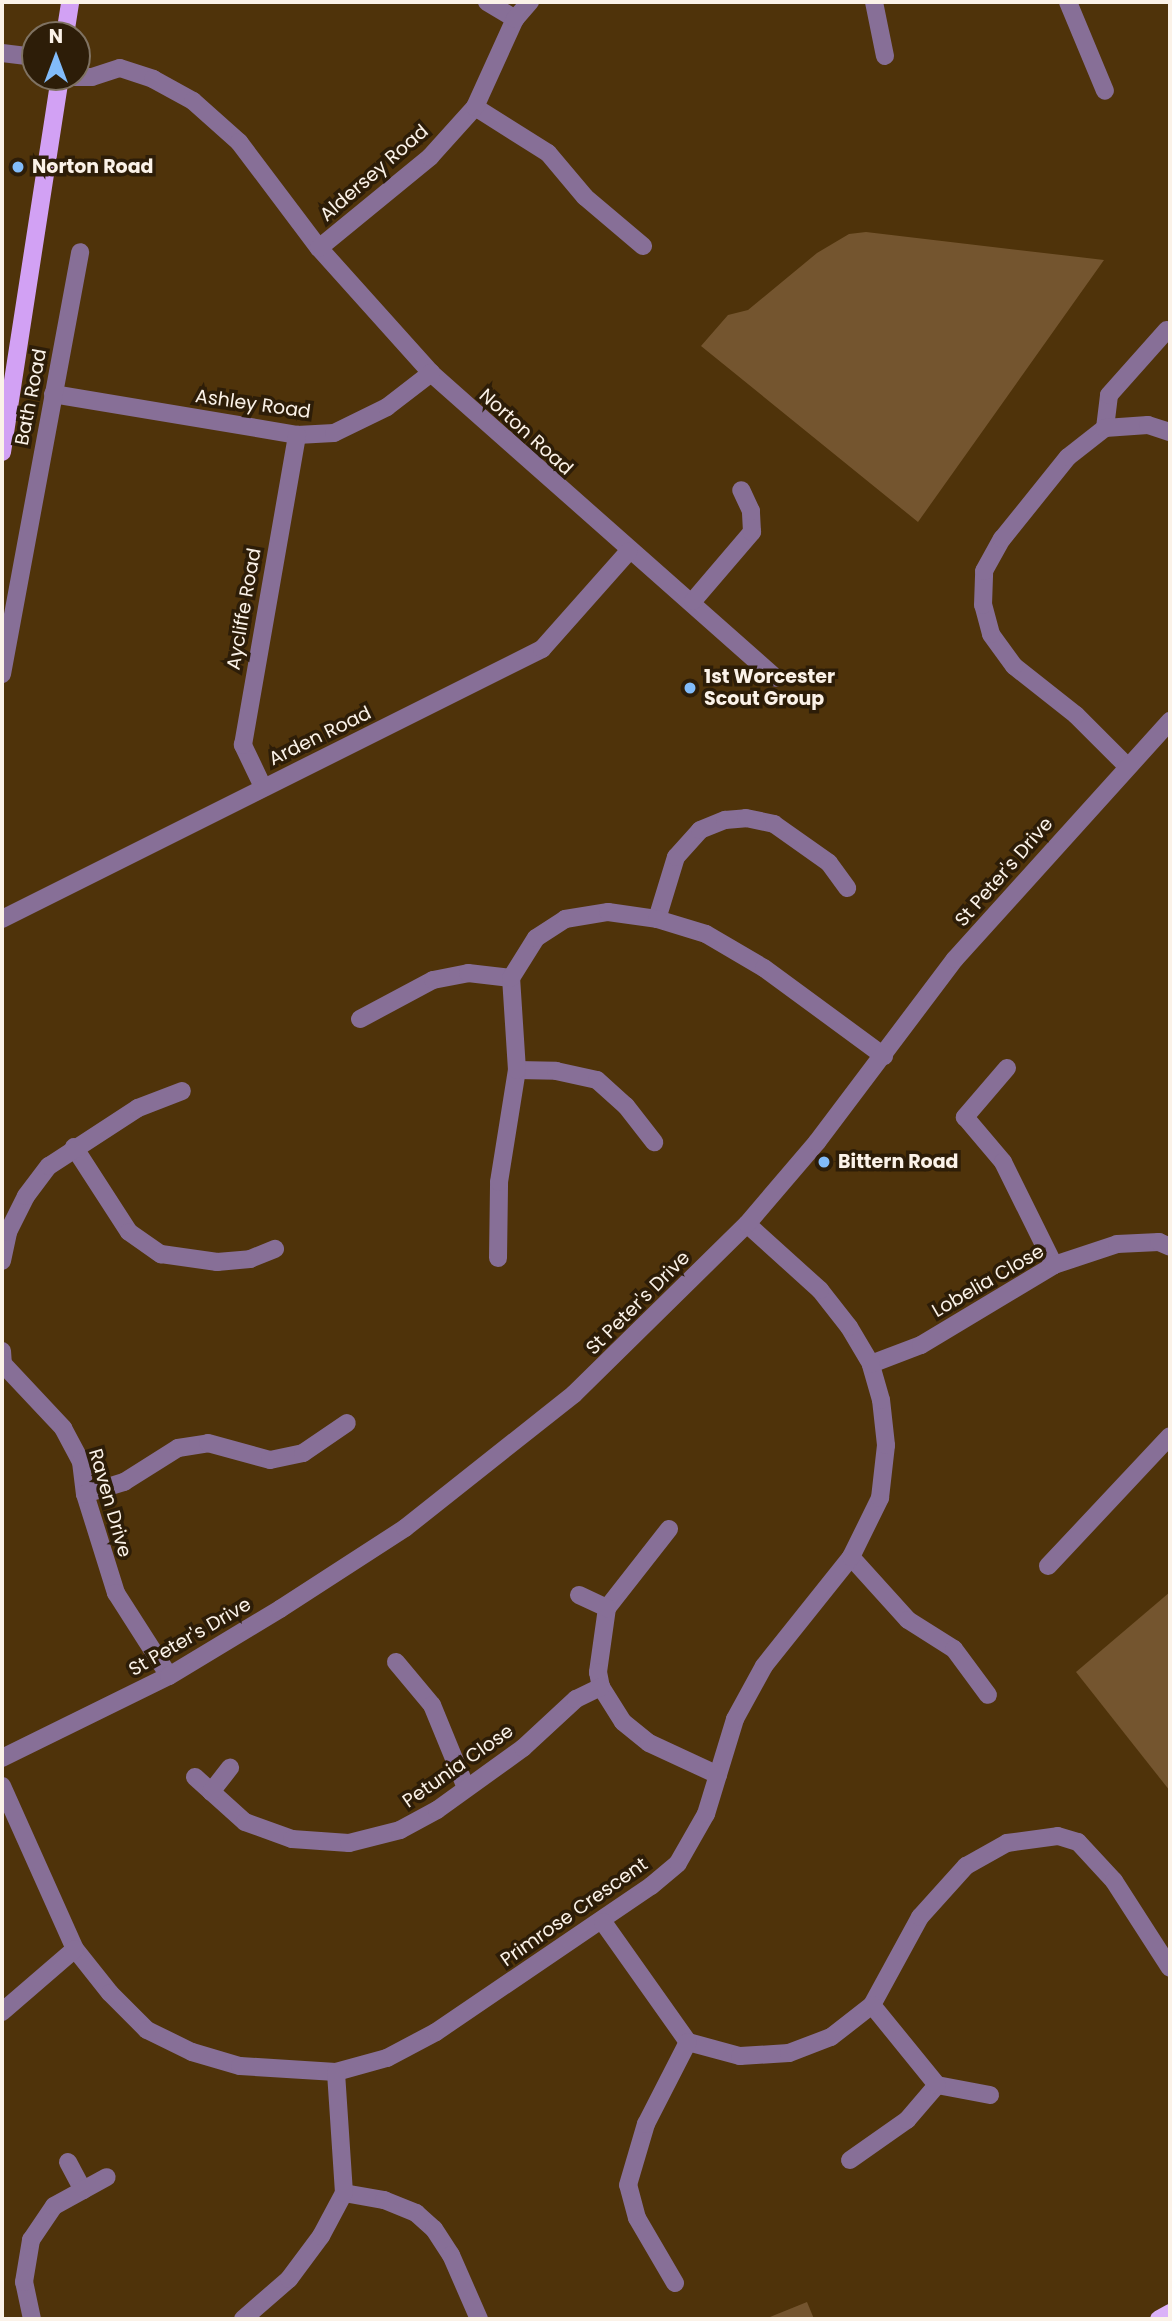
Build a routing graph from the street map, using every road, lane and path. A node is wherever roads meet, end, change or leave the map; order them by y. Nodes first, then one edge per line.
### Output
1 (70, 2) edge
2 (486, 2) edge
3 (530, 2) edge
4 (874, 2) edge
5 (1068, 2) edge
6 (515, 19) junction
7 (67, 21) edge
8 (2, 53) edge
9 (21, 55) edge
10 (885, 56) dead end
11 (91, 77) edge
12 (1105, 90) dead end
13 (58, 91) edge
14 (475, 107) junction
15 (643, 246) dead end
16 (319, 248) junction
17 (80, 252) dead end
18 (1167, 330) dead end
19 (430, 373) junction
20 (8, 382) edge
21 (53, 394) junction
22 (1105, 428) junction
23 (1170, 432) edge
24 (296, 435) junction
25 (2, 452) edge
26 (741, 490) dead end
27 (628, 552) junction
28 (693, 601) junction
29 (2, 674) edge
30 (776, 678) dead end
31 (1170, 721) edge
32 (1127, 766) junction
33 (264, 787) junction
34 (847, 888) dead end
35 (2, 919) edge
36 (657, 919) junction
37 (511, 978) junction
38 (360, 1019) dead end
39 (884, 1056) junction
40 (1007, 1068) dead end
41 (517, 1070) junction
42 (182, 1091) dead end
43 (654, 1142) dead end
44 (74, 1147) junction
45 (747, 1224) junction
46 (1170, 1247) edge
47 (275, 1249) dead end
48 (498, 1258) dead end
49 (2, 1261) edge
50 (1054, 1265) junction
51 (2, 1360) edge
52 (871, 1364) junction
53 (347, 1423) dead end
54 (1170, 1436) edge
55 (85, 1494) junction
56 (669, 1529) dead end
57 (851, 1557) junction
58 (1048, 1566) dead end
59 (579, 1595) dead end
60 (607, 1608) junction
61 (396, 1662) dead end
62 (169, 1676) junction
63 (601, 1687) junction
64 (988, 1695) dead end
65 (2, 1758) edge
66 (230, 1768) dead end
67 (718, 1775) junction
68 (195, 1777) dead end
69 (2, 1786) edge
70 (466, 1788) junction
71 (211, 1792) junction
72 (603, 1922) junction
73 (75, 1949) junction
74 (1170, 1969) edge
75 (872, 2005) junction
76 (2, 2012) edge
77 (688, 2042) junction
78 (336, 2072) junction
79 (937, 2085) junction
80 (990, 2095) dead end
81 (850, 2160) dead end
82 (68, 2162) dead end
83 (107, 2177) dead end
84 (83, 2190) junction
85 (344, 2193) junction
86 (675, 2283) dead end
87 (1170, 2313) edge
88 (32, 2319) edge
89 (243, 2319) edge
90 (479, 2319) edge
91 (1159, 2319) edge

1 - 7 main road
2 - 6 street
3 - 6 street, Aldersey Road
4 - 10 street
5 - 12 street
6 - 14 street, Aldersey Road
8 - 9 street
11 - 16 street, Norton Road
13 - 20 main road, Bath Road
14 - 15 street
14 - 16 street, Aldersey Road
16 - 19 street, Norton Road
17 - 21 street, Bath Road
18 - 22 street
19 - 24 street, Ashley Road
19 - 27 street, Norton Road
20 - 25 main road, Bath Road
21 - 24 street, Ashley Road
21 - 29 street, Bath Road
22 - 23 street
22 - 32 street
24 - 33 street, Aycliffe Road
26 - 28 street
27 - 28 street, Norton Road
27 - 33 street, Arden Road
28 - 30 street, Norton Road
31 - 32 street, St Peter's Drive
32 - 39 street, St Peter's Drive
33 - 35 street, Arden Road
34 - 36 street
36 - 37 street
36 - 39 street
37 - 38 street
37 - 41 street
39 - 45 street, St Peter's Drive
40 - 50 street
41 - 43 street
41 - 48 street
42 - 44 street
44 - 47 street
44 - 49 street
45 - 52 street, Primrose Crescent
45 - 62 street, St Peter's Drive
46 - 50 street, Lobelia Close
50 - 52 street, Lobelia Close
51 - 55 street, Raven Drive
52 - 57 street, Primrose Crescent
53 - 55 street
54 - 58 street
55 - 62 street, Raven Drive
56 - 60 street
57 - 64 street
57 - 67 street, Primrose Crescent
59 - 60 street
60 - 63 street
61 - 70 street
62 - 65 street, St Peter's Drive
63 - 67 street
63 - 70 street, Petunia Close
66 - 71 street
67 - 72 street, Primrose Crescent
68 - 71 street, Petunia Close
69 - 73 street, Primrose Crescent
70 - 71 street, Petunia Close
72 - 77 street
72 - 78 street, Primrose Crescent
73 - 76 street
73 - 78 street, Primrose Crescent
74 - 75 street
75 - 77 street
75 - 79 street
77 - 86 street
78 - 85 street
79 - 80 street
79 - 81 street
82 - 84 street
83 - 84 street
84 - 88 street
85 - 89 street
85 - 90 street
87 - 91 highway

